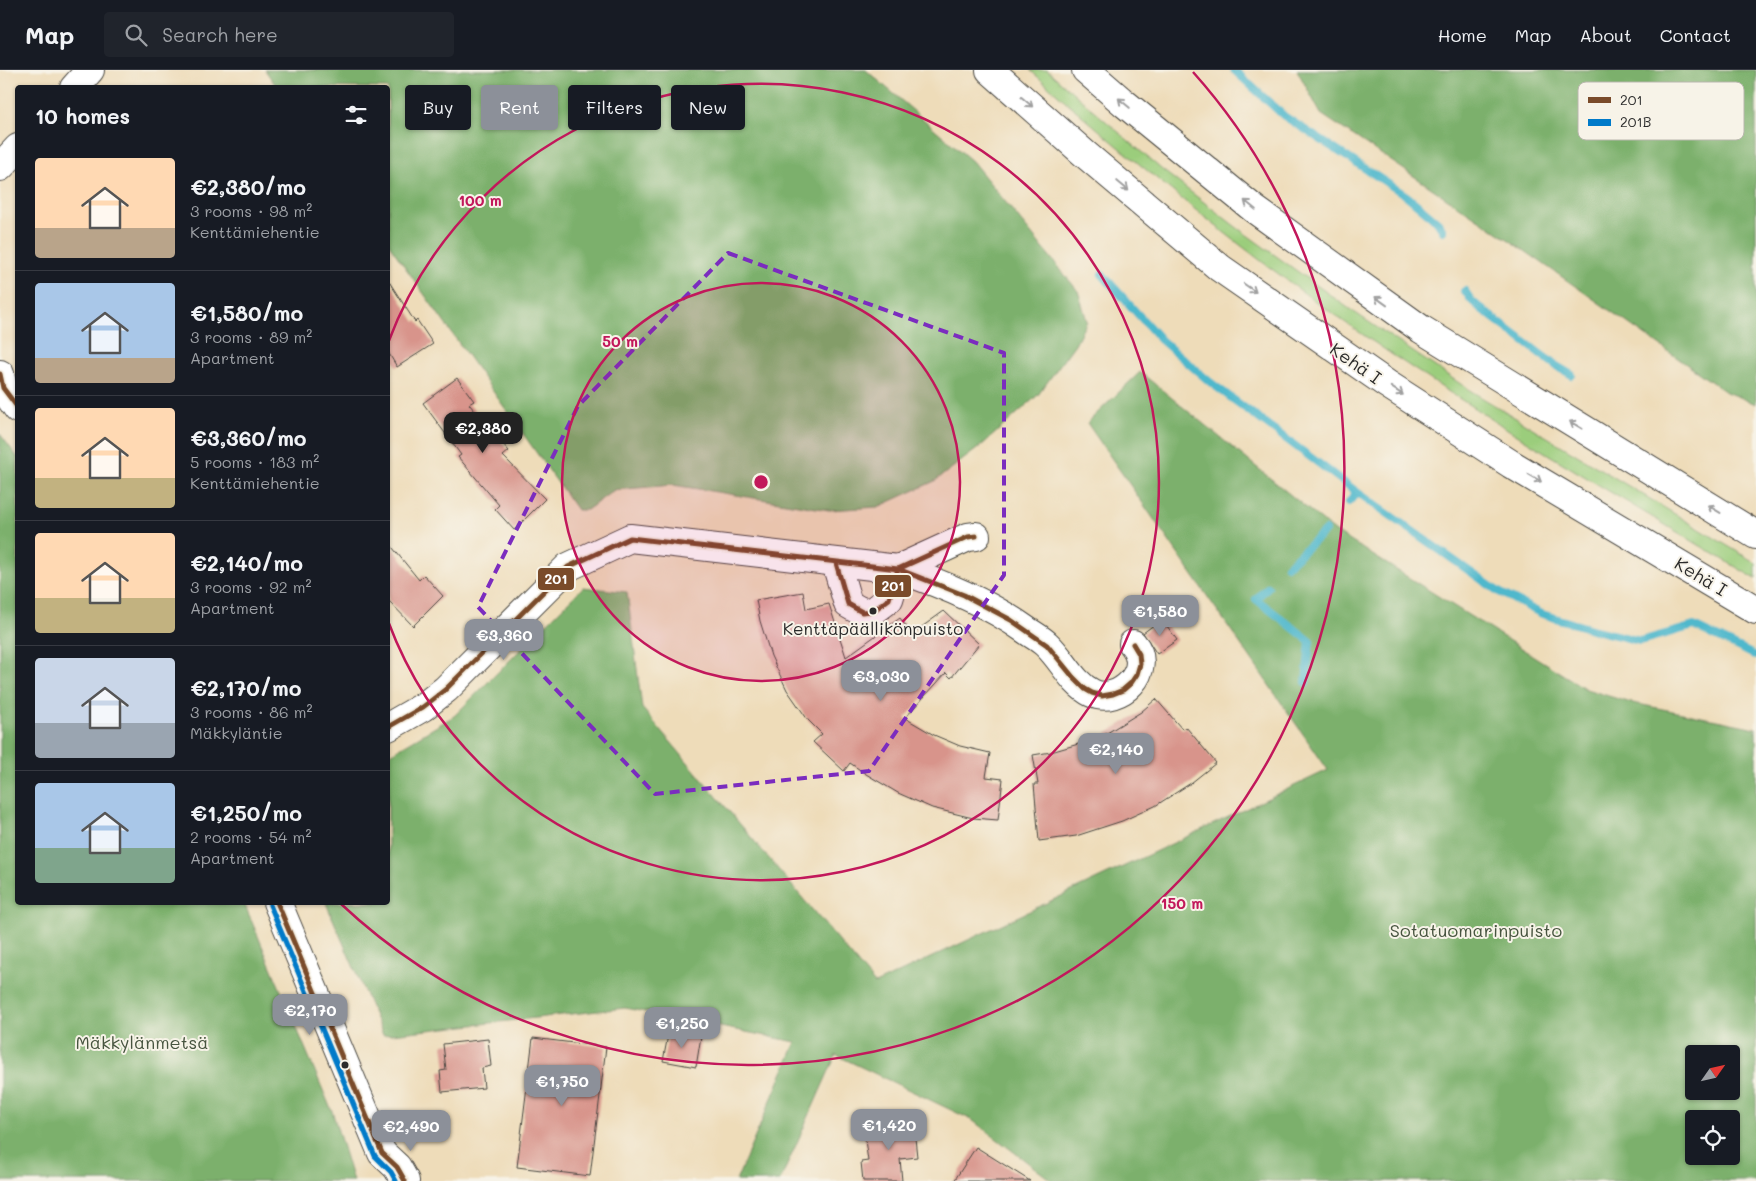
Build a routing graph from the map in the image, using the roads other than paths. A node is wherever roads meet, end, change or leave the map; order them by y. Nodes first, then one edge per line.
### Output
1 (90, 70) edge
2 (990, 70) edge
3 (1086, 70) edge
4 (77, 85) edge
5 (15, 151) edge
6 (0, 167) edge
7 (1756, 535) edge
8 (976, 536) dead end
9 (836, 562) junction
10 (898, 569) junction
11 (1756, 610) edge
12 (1133, 644) dead end
13 (390, 727) edge
14 (278, 905) edge
15 (382, 1153) junction
16 (383, 1181) edge
17 (405, 1181) edge

1 - 4 main road
2 -> 11 main road, Kehä I
7 -> 3 main road
5 - 6 main road
8 - 10 main road
9 - 10 main road
9 - 10 main road
9 - 13 main road
10 - 12 main road
14 - 15 main road
15 - 16 main road
15 - 17 main road

